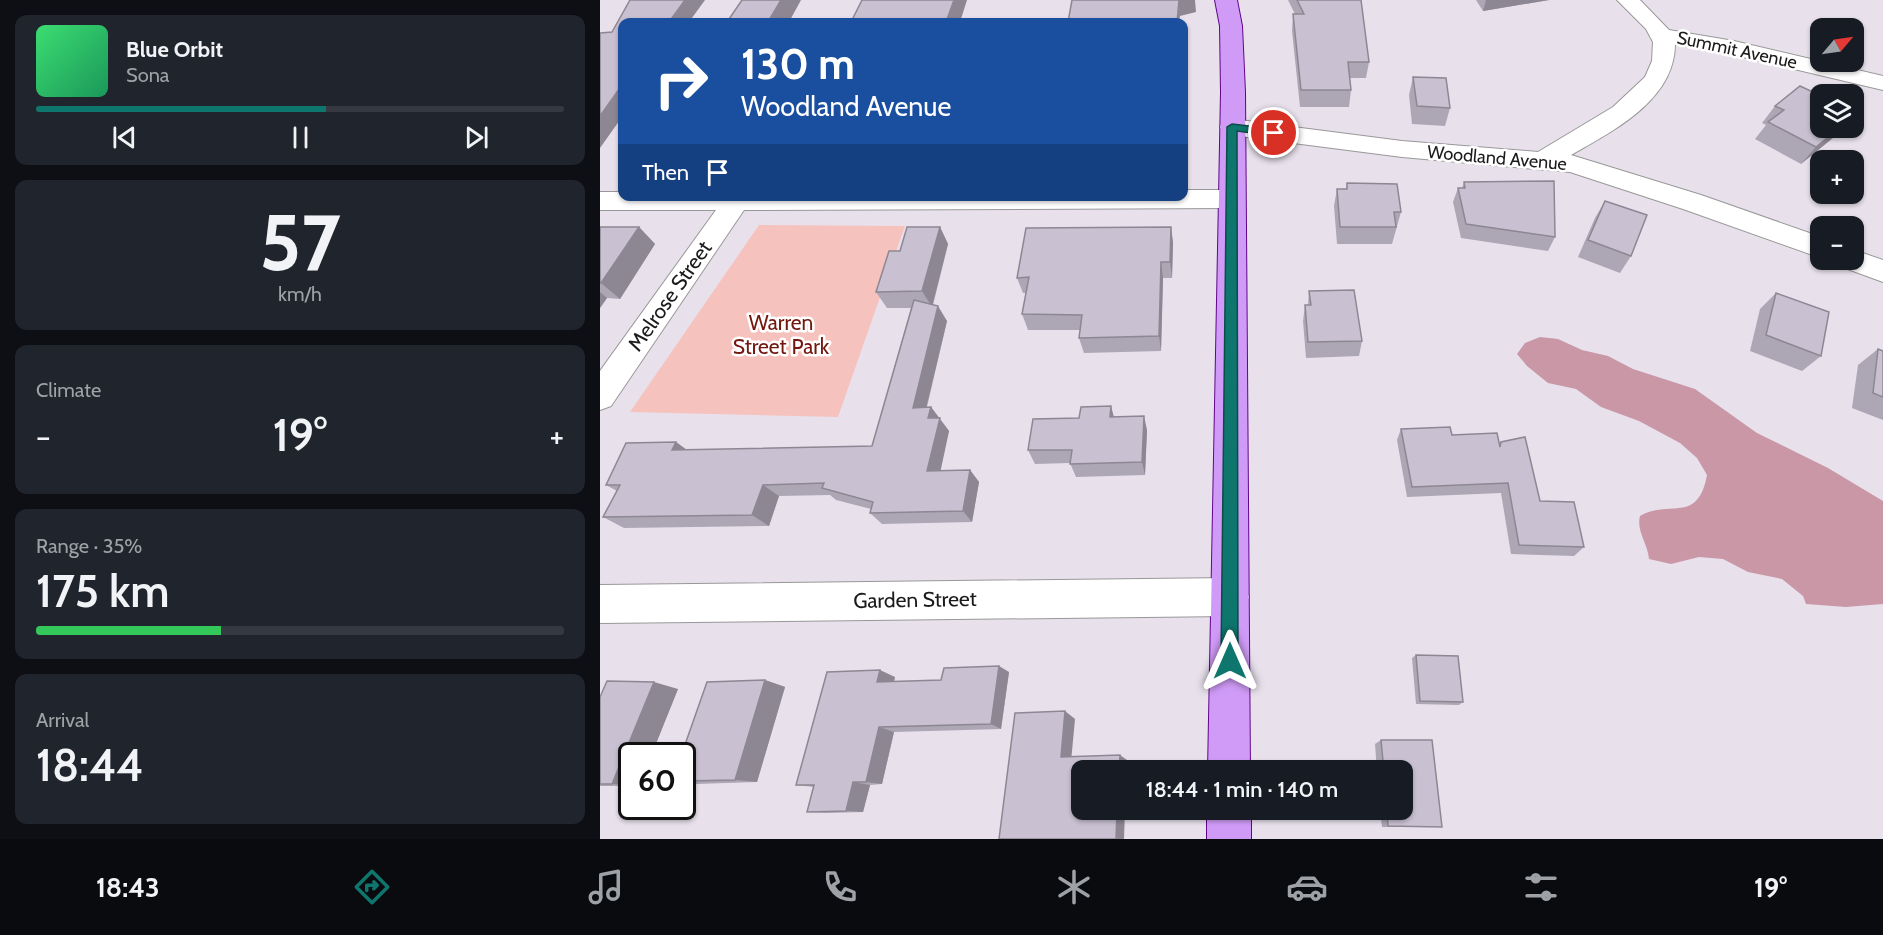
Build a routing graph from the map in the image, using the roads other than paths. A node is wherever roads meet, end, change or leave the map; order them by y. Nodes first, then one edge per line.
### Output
1 (1226, 0) edge
2 (1628, 0) edge
3 (1661, 35) junction
4 (1883, 83) edge
5 (1232, 127) junction
6 (1544, 160) junction
7 (1188, 199) edge
8 (1232, 199) junction
9 (600, 201) edge
10 (618, 201) edge
11 (737, 201) edge
12 (1810, 244) edge
13 (1864, 264) edge
14 (1883, 271) edge
15 (600, 396) edge
16 (1230, 597) junction
17 (600, 604) edge
18 (1229, 760) edge
19 (1229, 820) edge
20 (1229, 839) edge

1 - 5 main road
2 - 3 street
3 - 4 street, Summit Avenue
3 - 6 street
5 - 6 street, Woodland Avenue
5 - 8 main road
6 - 12 street, Woodland Avenue
7 - 8 street
8 - 16 main road
9 - 10 street
11 - 15 street, Melrose Street
13 - 14 street
16 - 17 street, Garden Street
16 - 18 main road
19 - 20 main road

